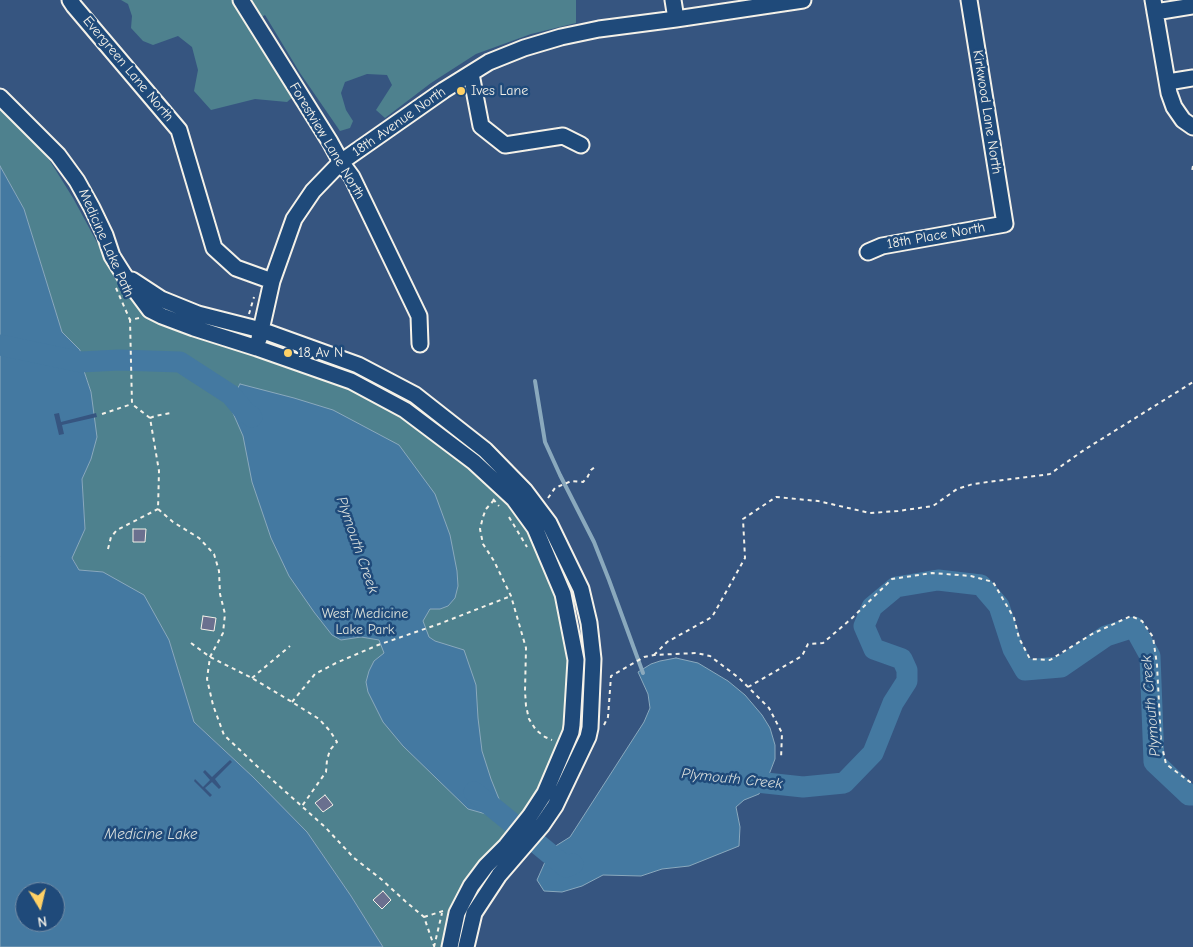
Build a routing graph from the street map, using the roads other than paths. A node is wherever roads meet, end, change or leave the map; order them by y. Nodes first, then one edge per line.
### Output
1 (70, 0) edge
2 (241, 0) edge
3 (674, 0) edge
4 (803, 0) edge
5 (969, 0) edge
6 (1154, 6) edge
7 (1193, 7) edge
8 (676, 19) junction
9 (471, 74) junction
10 (1193, 78) edge
11 (1168, 82) junction
12 (0, 97) edge
13 (1193, 127) edge
14 (581, 145) dead end
15 (341, 162) junction
16 (1005, 224) joint
17 (868, 252) dead end
18 (119, 279) junction
19 (272, 281) junction
20 (261, 330) junction
21 (420, 344) dead end
22 (257, 348) junction
23 (536, 820) junction
24 (511, 850) junction
25 (450, 947) edge
26 (466, 947) edge

1 - 19 street, Evergreen Lane North
2 - 15 street, Forestview Lane North
3 - 8 street
4 - 8 street, 18th Avenue North
5 - 16 street, Kirkwood Lane North
6 - 7 street
6 - 11 street
8 - 9 street, 18th Avenue North
9 - 14 street
9 - 15 street, 18th Avenue North
10 - 11 street
11 - 13 street
12 - 18 street
15 - 19 street, 18th Avenue North
15 - 21 street, Forestview Lane North
16 - 17 street, 18th Place North
18 - 20 street
18 - 22 street
19 - 20 street, 18th Avenue North
20 - 22 street, 18th Avenue North
20 - 23 street
22 - 23 street
23 - 24 street
24 - 25 street
24 - 26 street

